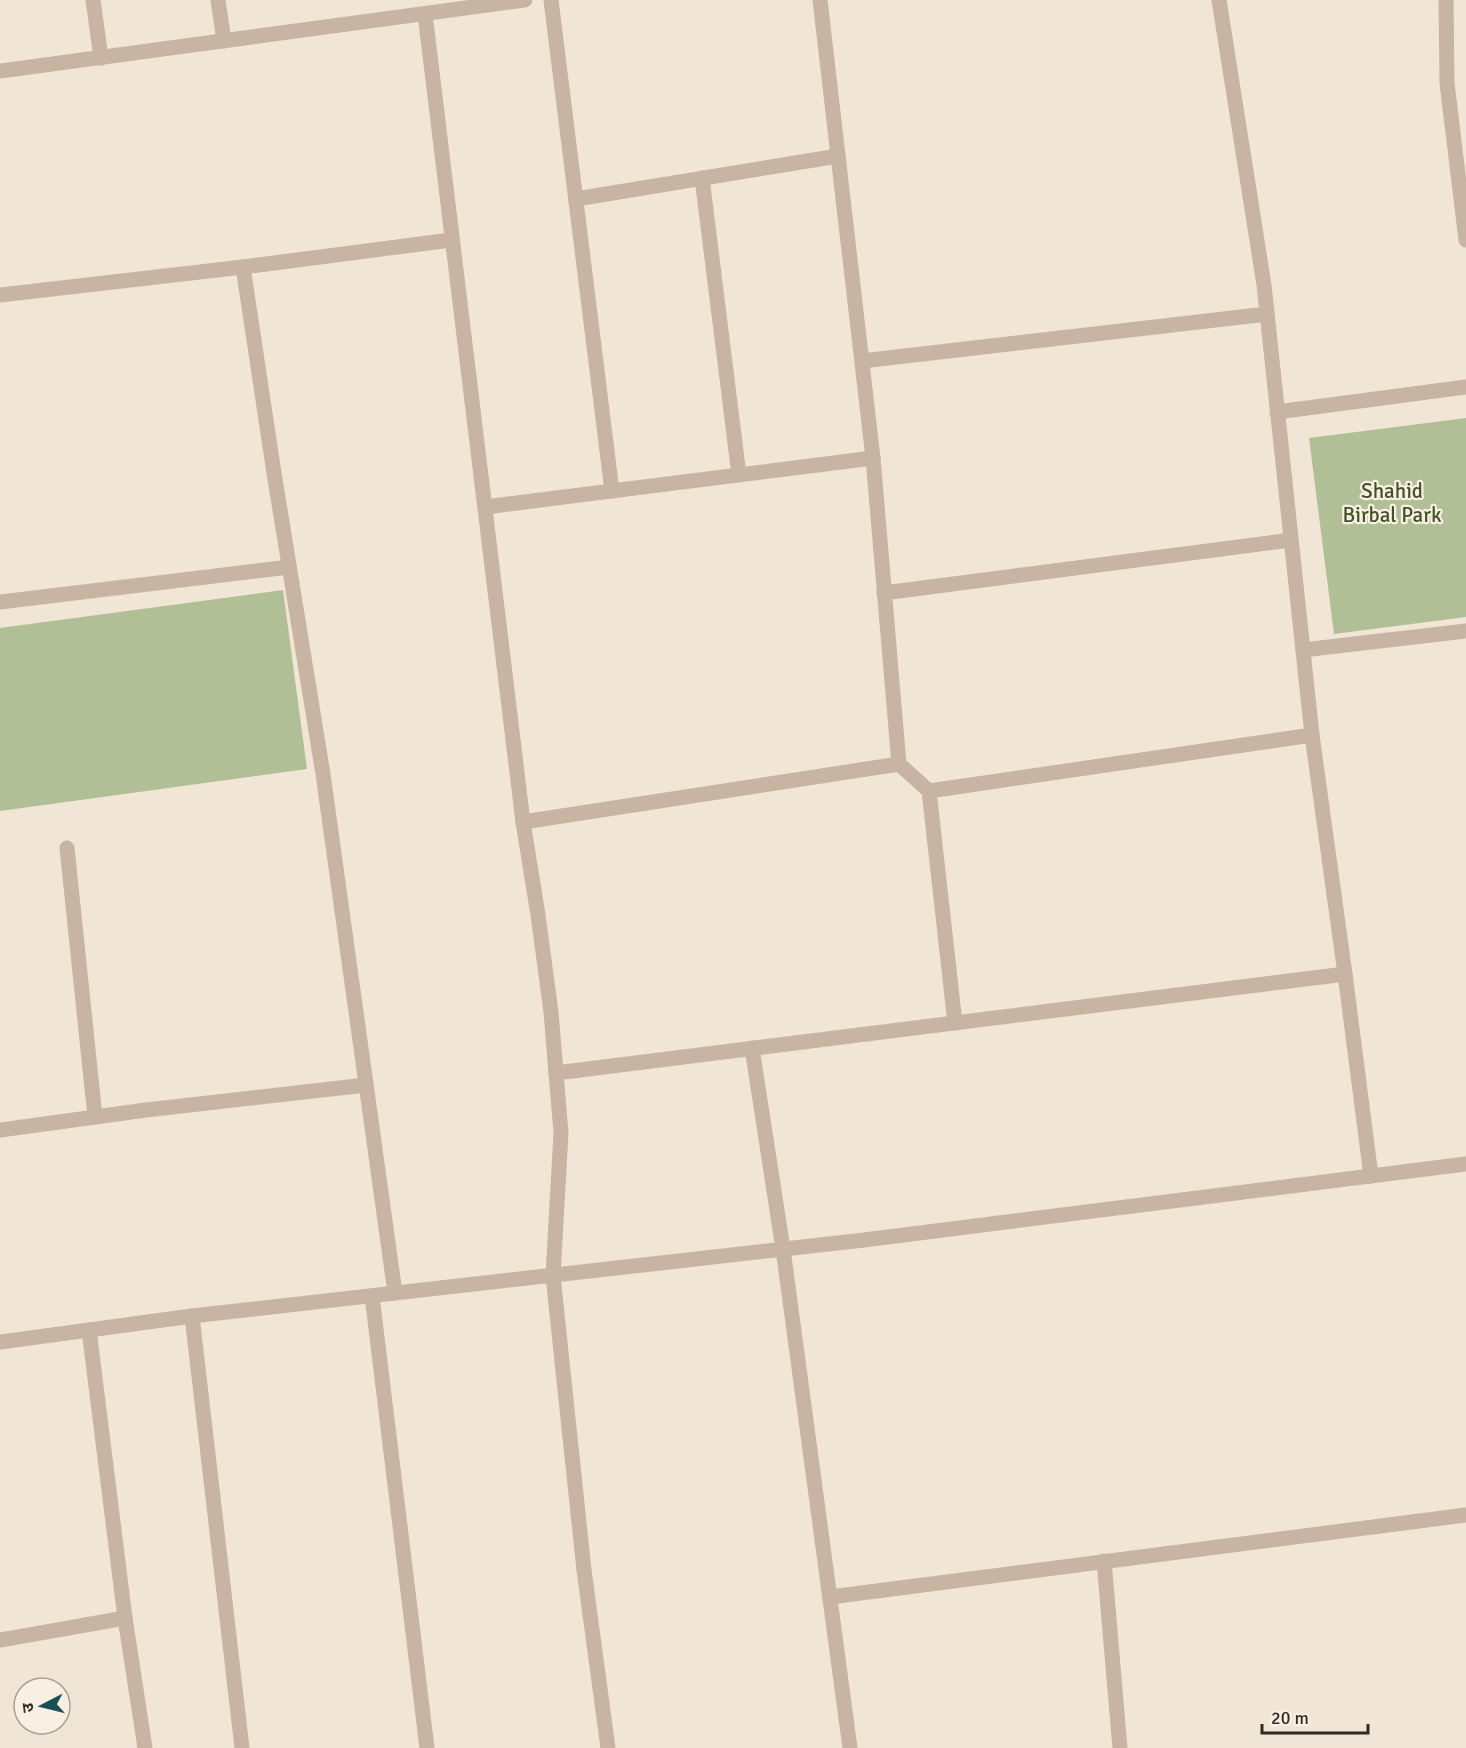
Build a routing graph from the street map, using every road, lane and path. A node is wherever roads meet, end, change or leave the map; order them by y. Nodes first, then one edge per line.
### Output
1 (93, 0) edge
2 (218, 0) edge
3 (525, 0) edge
4 (551, 0) edge
5 (820, 0) edge
6 (1219, 0) edge
7 (1446, 0) edge
8 (442, 5) edge
9 (424, 14) junction
10 (224, 41) junction
11 (101, 58) junction
12 (0, 71) edge
13 (838, 156) junction
14 (702, 178) junction
15 (576, 199) junction
16 (451, 240) junction
17 (1466, 240) edge
18 (243, 267) junction
19 (0, 295) edge
20 (1267, 314) junction
21 (862, 361) junction
22 (1466, 387) edge
23 (1277, 412) junction
24 (873, 458) junction
25 (739, 475) junction
26 (612, 491) junction
27 (484, 507) junction
28 (1291, 540) junction
29 (289, 567) junction
30 (884, 593) junction
31 (0, 602) edge
32 (1466, 631) edge
33 (1303, 650) junction
34 (1312, 735) junction
35 (899, 764) junction
36 (929, 791) junction
37 (523, 822) junction
38 (67, 848) dead end
39 (1346, 974) junction
40 (955, 1023) junction
41 (752, 1048) junction
42 (556, 1073) junction
43 (366, 1085) junction
44 (95, 1117) junction
45 (0, 1130) edge
46 (1466, 1164) edge
47 (1371, 1176) junction
48 (783, 1249) junction
49 (553, 1276) junction
50 (395, 1293) junction
51 (372, 1296) junction
52 (192, 1316) junction
53 (89, 1330) junction
54 (0, 1342) edge
55 (1466, 1515) edge
56 (1104, 1562) junction
57 (830, 1597) junction
58 (124, 1618) junction
59 (0, 1640) edge
60 (145, 1748) edge
61 (242, 1748) edge
62 (427, 1748) edge
63 (608, 1748) edge
64 (850, 1748) edge
65 (1120, 1748) edge

1 - 11 street
2 - 10 street
3 - 8 street
4 - 15 street
5 - 13 street
6 - 20 street
7 - 17 street
8 - 9 street
9 - 10 street
9 - 16 street
10 - 11 street
11 - 12 street
13 - 14 street
13 - 21 street
14 - 15 street
14 - 25 street
15 - 26 street
16 - 18 street
16 - 27 street
18 - 19 street
18 - 29 street
20 - 21 street
20 - 23 street
21 - 24 street
22 - 23 street
23 - 28 street
24 - 25 street
24 - 30 street
25 - 26 street
26 - 27 street
27 - 37 street
28 - 30 street
28 - 33 street
29 - 31 street
29 - 43 street
30 - 35 street
32 - 33 street
33 - 34 street
34 - 36 street
34 - 39 street
35 - 36 street
35 - 37 street
36 - 40 street
37 - 42 street
38 - 44 street
39 - 40 street
39 - 47 street
40 - 41 street
41 - 42 street
41 - 48 street
42 - 49 street
43 - 44 street
43 - 50 street
44 - 45 street
46 - 47 street
47 - 48 street
48 - 49 street
48 - 57 street
49 - 50 street
49 - 63 street
50 - 51 street
51 - 52 street
51 - 62 street
52 - 53 street
52 - 61 street
53 - 54 street
53 - 58 street
55 - 56 street
56 - 57 street
56 - 65 street
57 - 64 street
58 - 59 street
58 - 60 street

